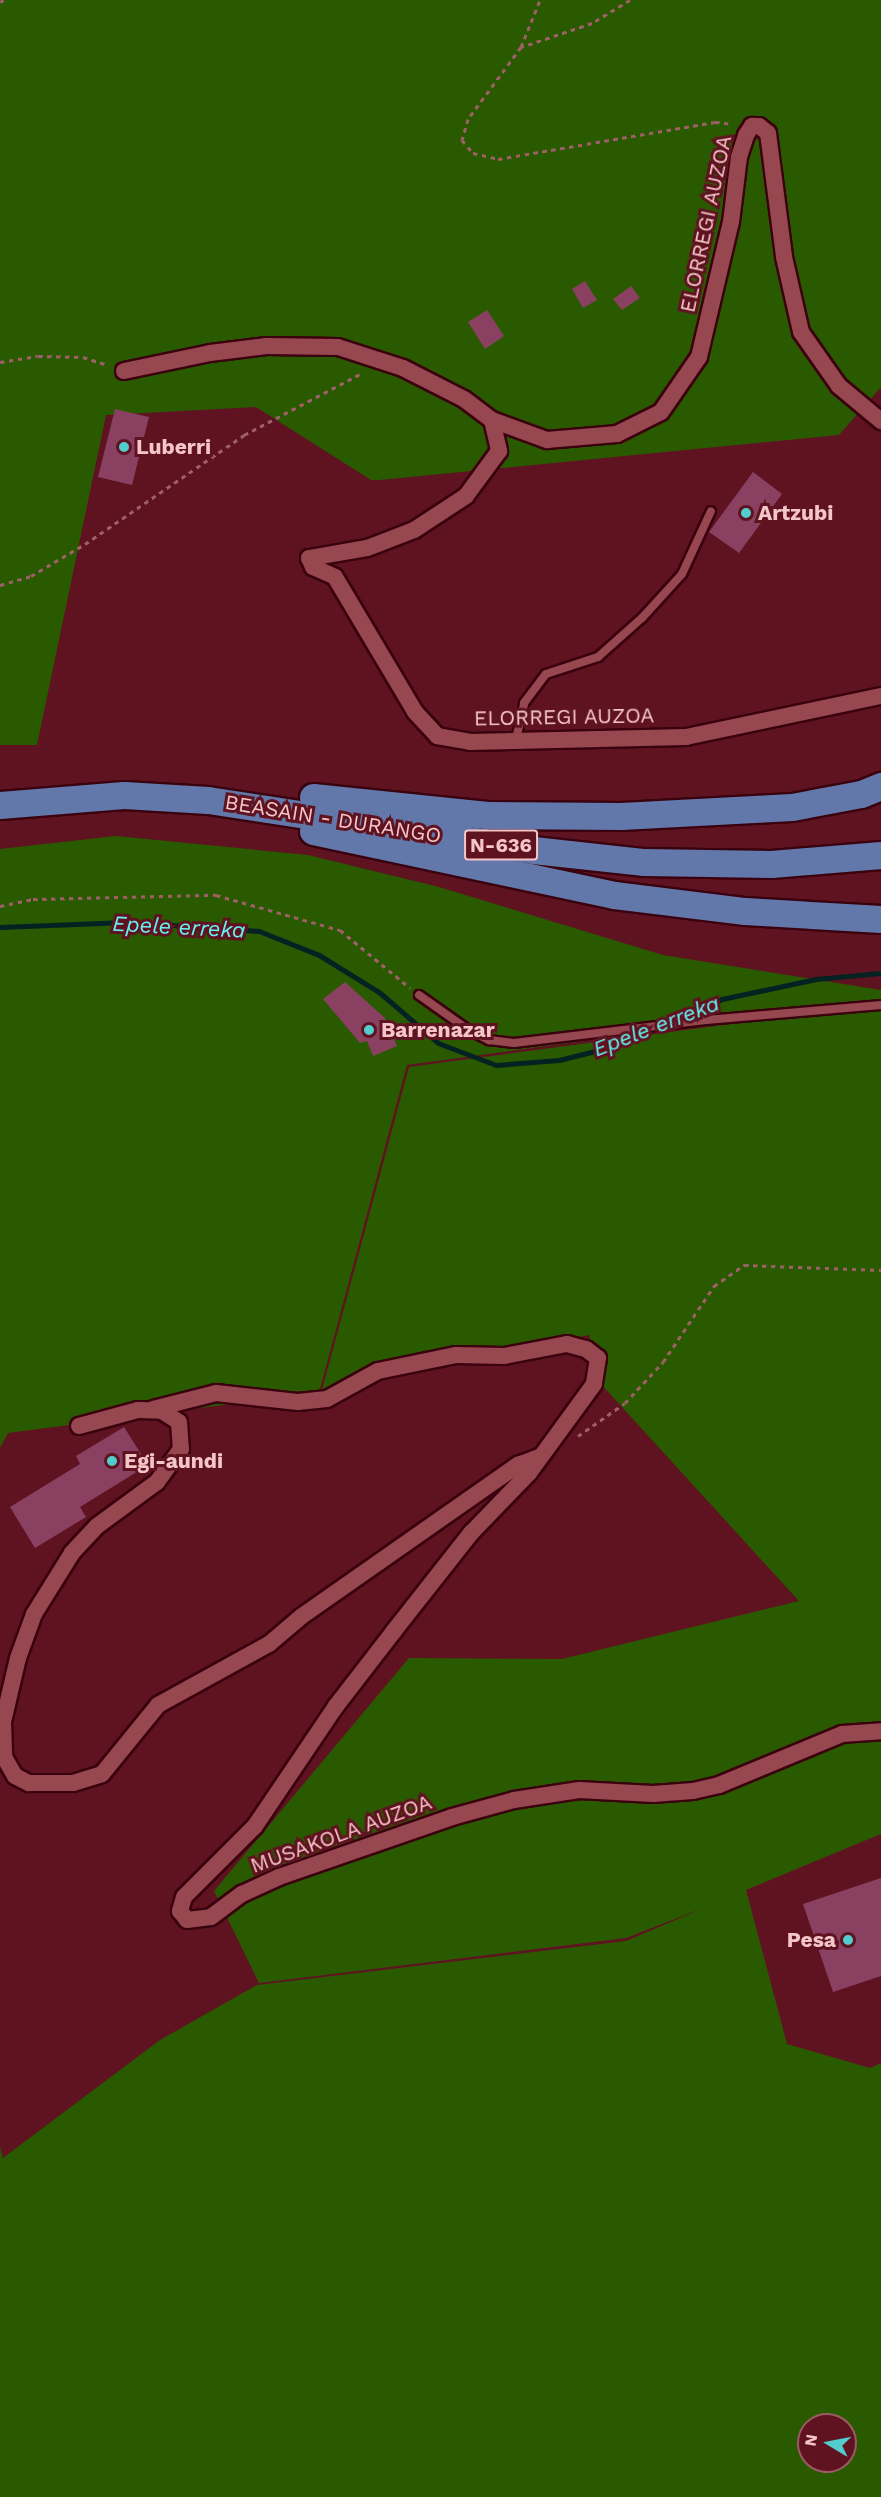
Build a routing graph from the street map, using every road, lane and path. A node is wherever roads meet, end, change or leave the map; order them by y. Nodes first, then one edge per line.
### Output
1 (540, 0) edge
2 (630, 0) edge
3 (521, 47) junction
4 (752, 126) junction
5 (382, 361) junction
6 (0, 362) edge
7 (124, 371) joint
8 (492, 420) junction
9 (881, 422) edge
10 (711, 511) dead end
11 (0, 585) edge
12 (881, 696) edge
13 (516, 739) junction
14 (881, 786) edge
15 (124, 795) junction
16 (0, 805) edge
17 (881, 855) edge
18 (0, 906) edge
19 (881, 919) edge
20 (418, 995) joint
21 (881, 1005) edge
22 (881, 1270) edge
23 (153, 1409) junction
24 (79, 1426) dead end
25 (575, 1438) dead end
26 (539, 1457) junction
27 (881, 1731) edge

1 - 3 path
2 - 3 path
3 - 4 path
4 - 8 street, ELORREGI AUZOA
4 - 9 street, ELORREGI AUZOA
5 - 7 street, ELORREGI AUZOA
5 - 8 street, ELORREGI AUZOA
5 - 11 path
6 - 7 path
8 - 13 street, ELORREGI AUZOA
10 - 13 lane
12 - 13 street, ELORREGI AUZOA
14 - 15 highway
15 - 16 highway, BEASAIN - DURANGO / N-636
15 - 17 highway, BEASAIN - DURANGO / N-636
15 - 19 highway
18 - 20 path
20 - 21 lane
22 - 25 path
23 - 24 street, MUSAKOLA AUZOA
23 - 26 street, MUSAKOLA AUZOA
23 - 26 street, MUSAKOLA AUZOA
26 - 27 street, MUSAKOLA AUZOA

